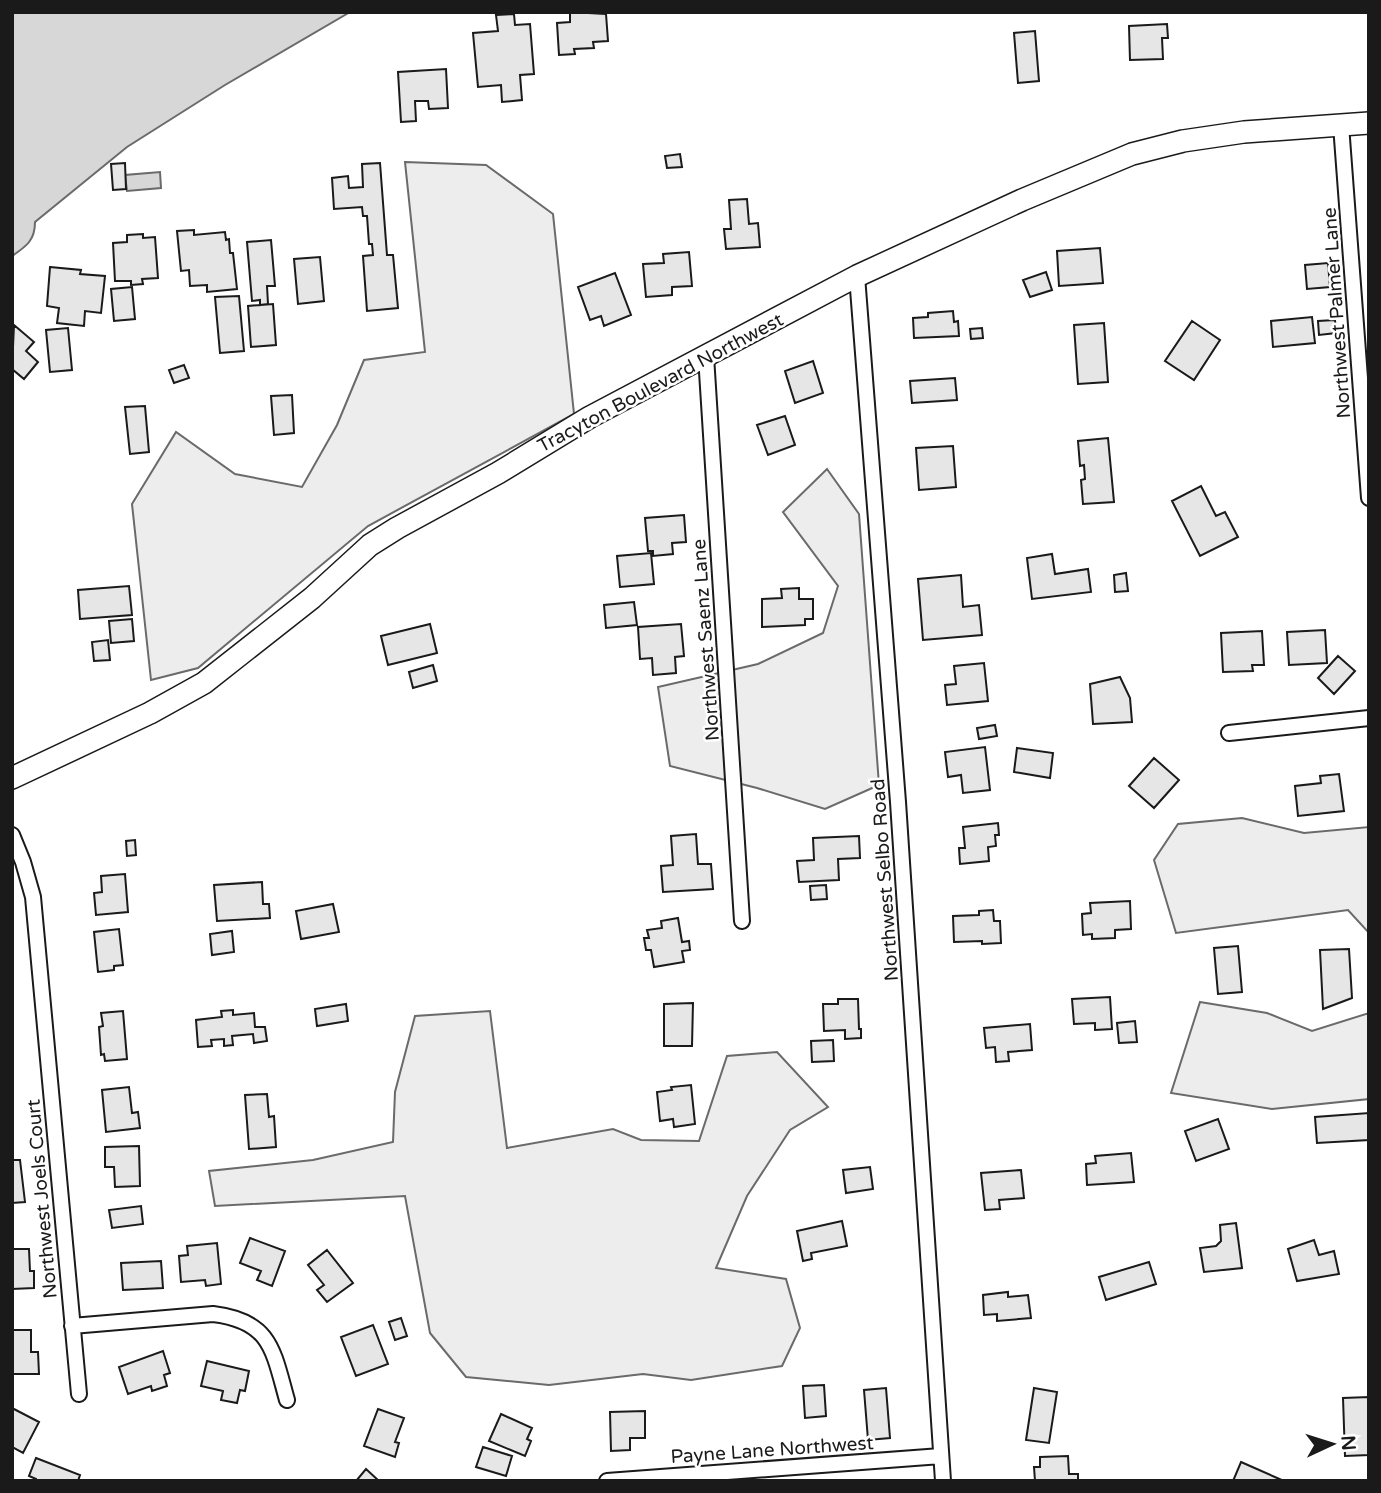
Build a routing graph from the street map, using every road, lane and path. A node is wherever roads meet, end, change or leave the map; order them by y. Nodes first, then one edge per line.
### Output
1 (1369, 123) edge
2 (1341, 125) junction
3 (857, 276) junction
4 (706, 356) junction
5 (1369, 498) edge
6 (1369, 718) edge
7 (1229, 733) dead end
8 (12, 778) edge
9 (12, 835) edge
10 (742, 921) dead end
11 (72, 1326) junction
12 (79, 1394) dead end
13 (287, 1400) dead end
14 (941, 1456) junction
15 (607, 1481) edge
16 (943, 1481) edge

1 - 2 main road, Tracyton Boulevard Northwest
2 - 3 main road, Tracyton Boulevard Northwest
2 - 5 street, Northwest Palmer Lane
3 - 4 main road, Tracyton Boulevard Northwest
3 - 14 street, Northwest Selbo Road
4 - 8 main road, Tracyton Boulevard Northwest
4 - 10 street, Northwest Saenz Lane
6 - 7 street
9 - 11 street, Northwest Joels Court
11 - 12 street, Northwest Joels Court
11 - 13 street
14 - 15 street, Payne Lane Northwest
14 - 16 street, Northwest Selbo Road

